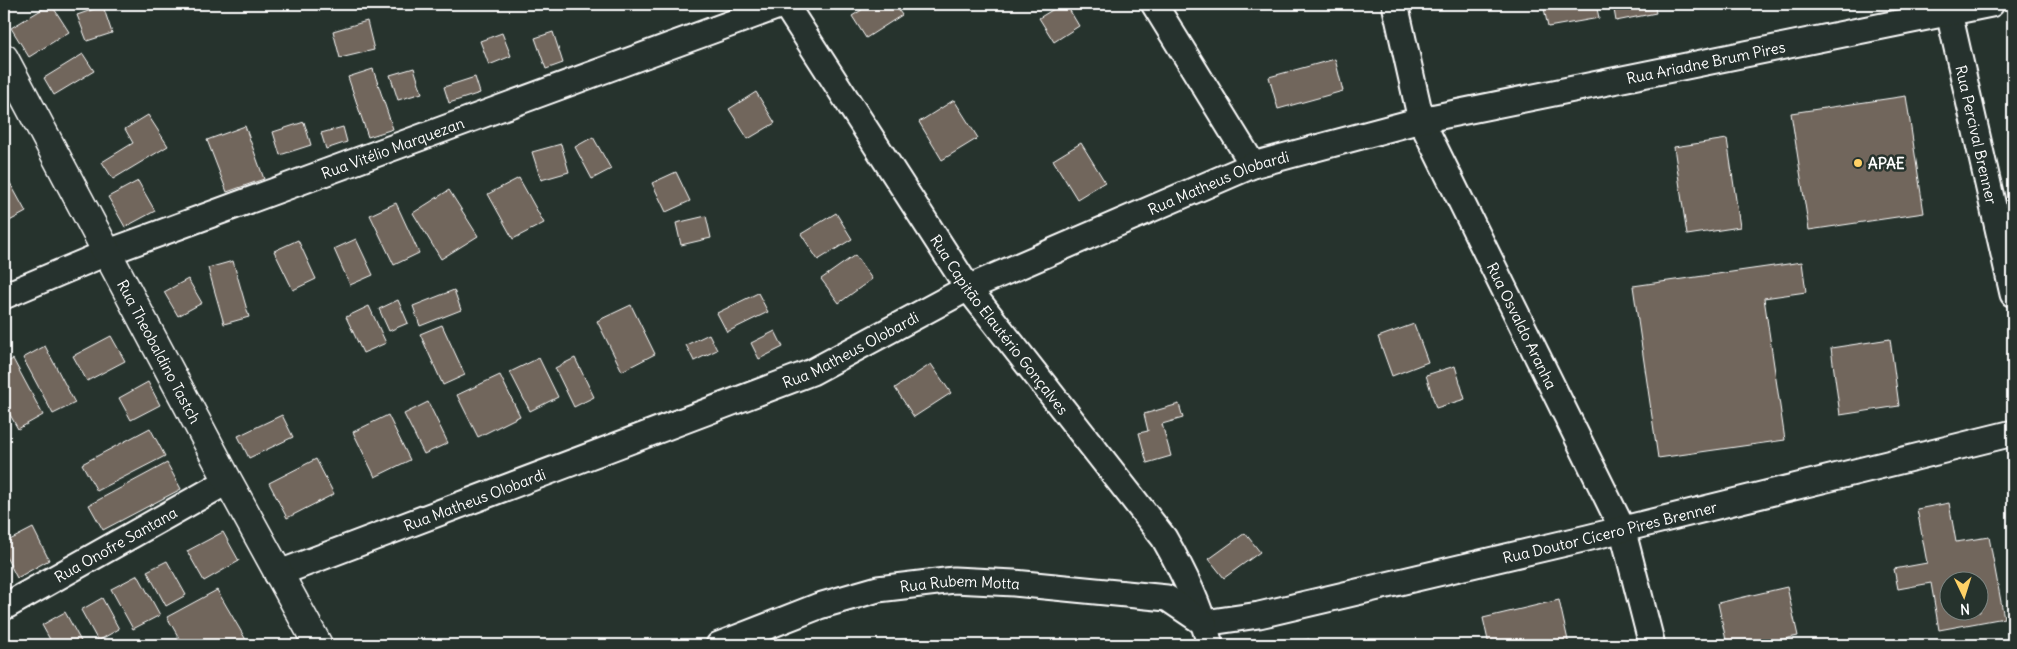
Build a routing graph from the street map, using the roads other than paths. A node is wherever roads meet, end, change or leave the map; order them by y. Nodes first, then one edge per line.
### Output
1 (785, 4) edge
2 (1154, 4) edge
3 (1395, 4) edge
4 (1991, 4) edge
5 (1948, 8) edge
6 (4, 58) edge
7 (1421, 120) junction
8 (1253, 165) junction
9 (106, 253) junction
10 (968, 288) junction
11 (2013, 294) edge
12 (4, 296) edge
13 (2013, 433) edge
14 (228, 481) junction
15 (1622, 528) junction
16 (278, 574) junction
17 (4, 607) edge
18 (1207, 634) edge
19 (318, 645) edge
20 (719, 645) edge
21 (1652, 645) edge

1 - 9 street, Rua Vitélio Marquezan
1 - 10 street, Rua Capitão Elautério Gonçalves
2 - 8 street
3 - 7 street, Rua Osvaldo Aranha
4 - 5 street, Rua Ariadne Brum Pires
5 - 7 street, Rua Ariadne Brum Pires
5 - 11 street, Rua Percival Brenner
6 - 9 street, Rua Theobaldino Tastch
7 - 8 street, Rua Matheus Olobardi
7 - 15 street, Rua Osvaldo Aranha
8 - 10 street, Rua Matheus Olobardi
9 - 12 street, Rua Vitélio Marquezan
9 - 14 street, Rua Theobaldino Tastch
10 - 16 street, Rua Matheus Olobardi
10 - 18 street, Rua Capitão Elautério Gonçalves
13 - 15 street, Rua Doutor Cícero Pires Brenner
14 - 16 street, Rua Theobaldino Tastch
14 - 17 street, Rua Onofre Santana
15 - 18 street, Rua Doutor Cícero Pires Brenner
15 - 21 street, Rua Osvaldo Aranha
16 - 19 street, Rua Theobaldino Tastch
18 - 20 street, Rua Rubem Motta

